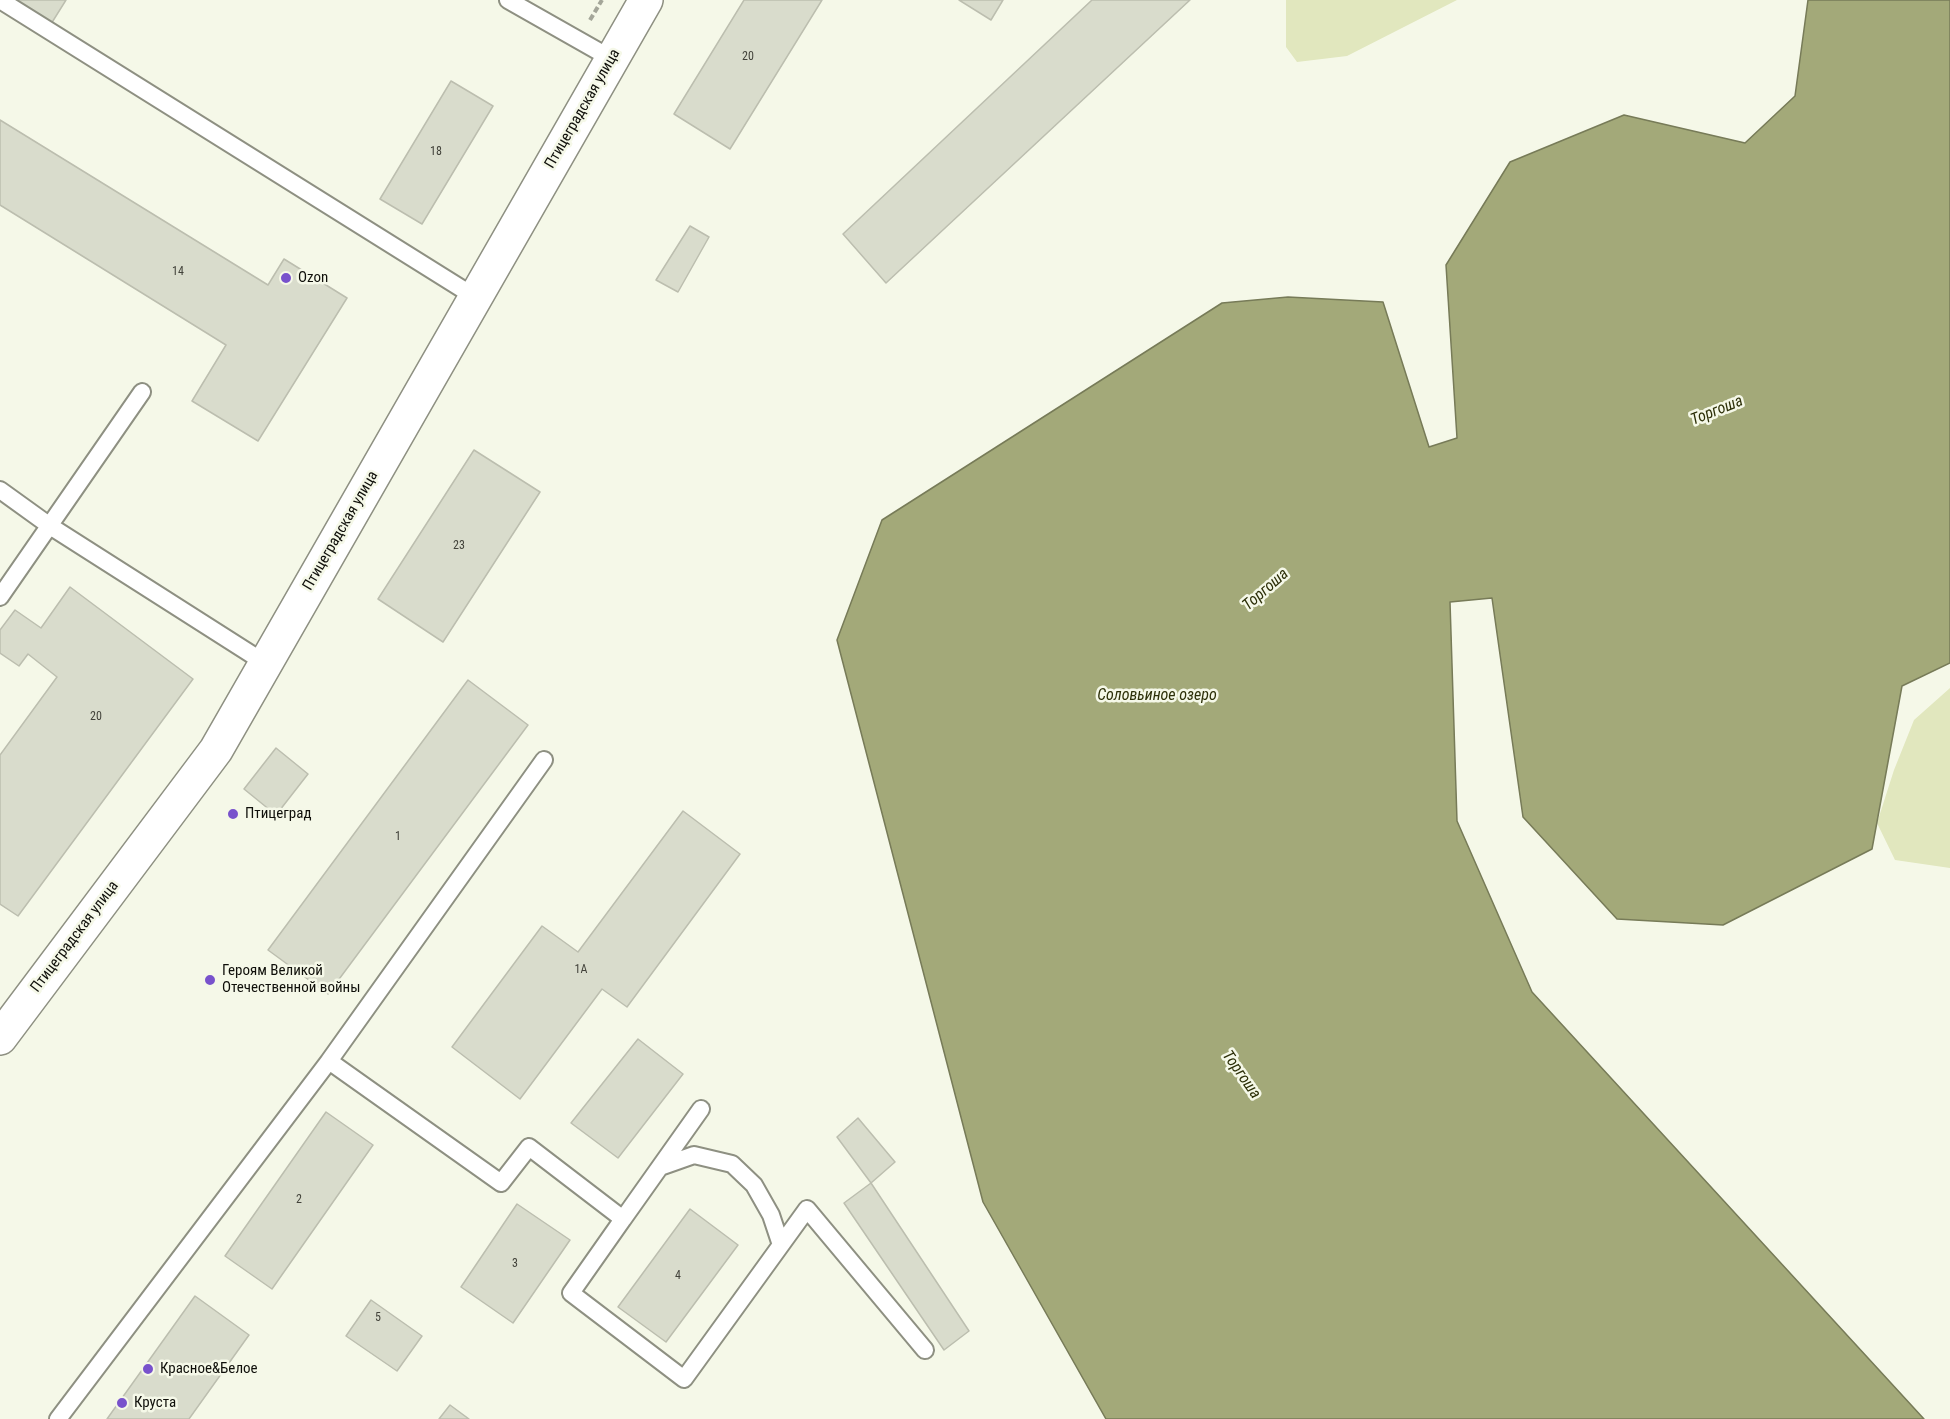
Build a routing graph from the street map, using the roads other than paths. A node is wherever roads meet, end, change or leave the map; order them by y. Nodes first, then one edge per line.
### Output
1 (0, 0) edge
2 (508, 0) edge
3 (646, 0) edge
4 (612, 59) junction
5 (475, 297) junction
6 (142, 392) dead end
7 (0, 490) edge
8 (50, 526) junction
9 (0, 597) edge
10 (265, 663) junction
11 (544, 760) dead end
12 (0, 1038) edge
13 (329, 1061) junction
14 (701, 1109) dead end
15 (660, 1167) junction
16 (623, 1219) junction
17 (781, 1245) junction
18 (924, 1350) dead end
19 (58, 1419) edge

1 - 5 lane
2 - 4 lane
3 - 4 street, Птицеградская улица
4 - 5 street, Птицеградская улица
5 - 10 street, Птицеградская улица
6 - 8 lane
7 - 8 lane
8 - 9 lane
8 - 10 lane
10 - 12 street, Птицеградская улица
11 - 13 lane
13 - 16 lane
13 - 19 lane
14 - 15 lane
15 - 16 lane
15 - 17 lane
16 - 17 lane
17 - 18 lane

